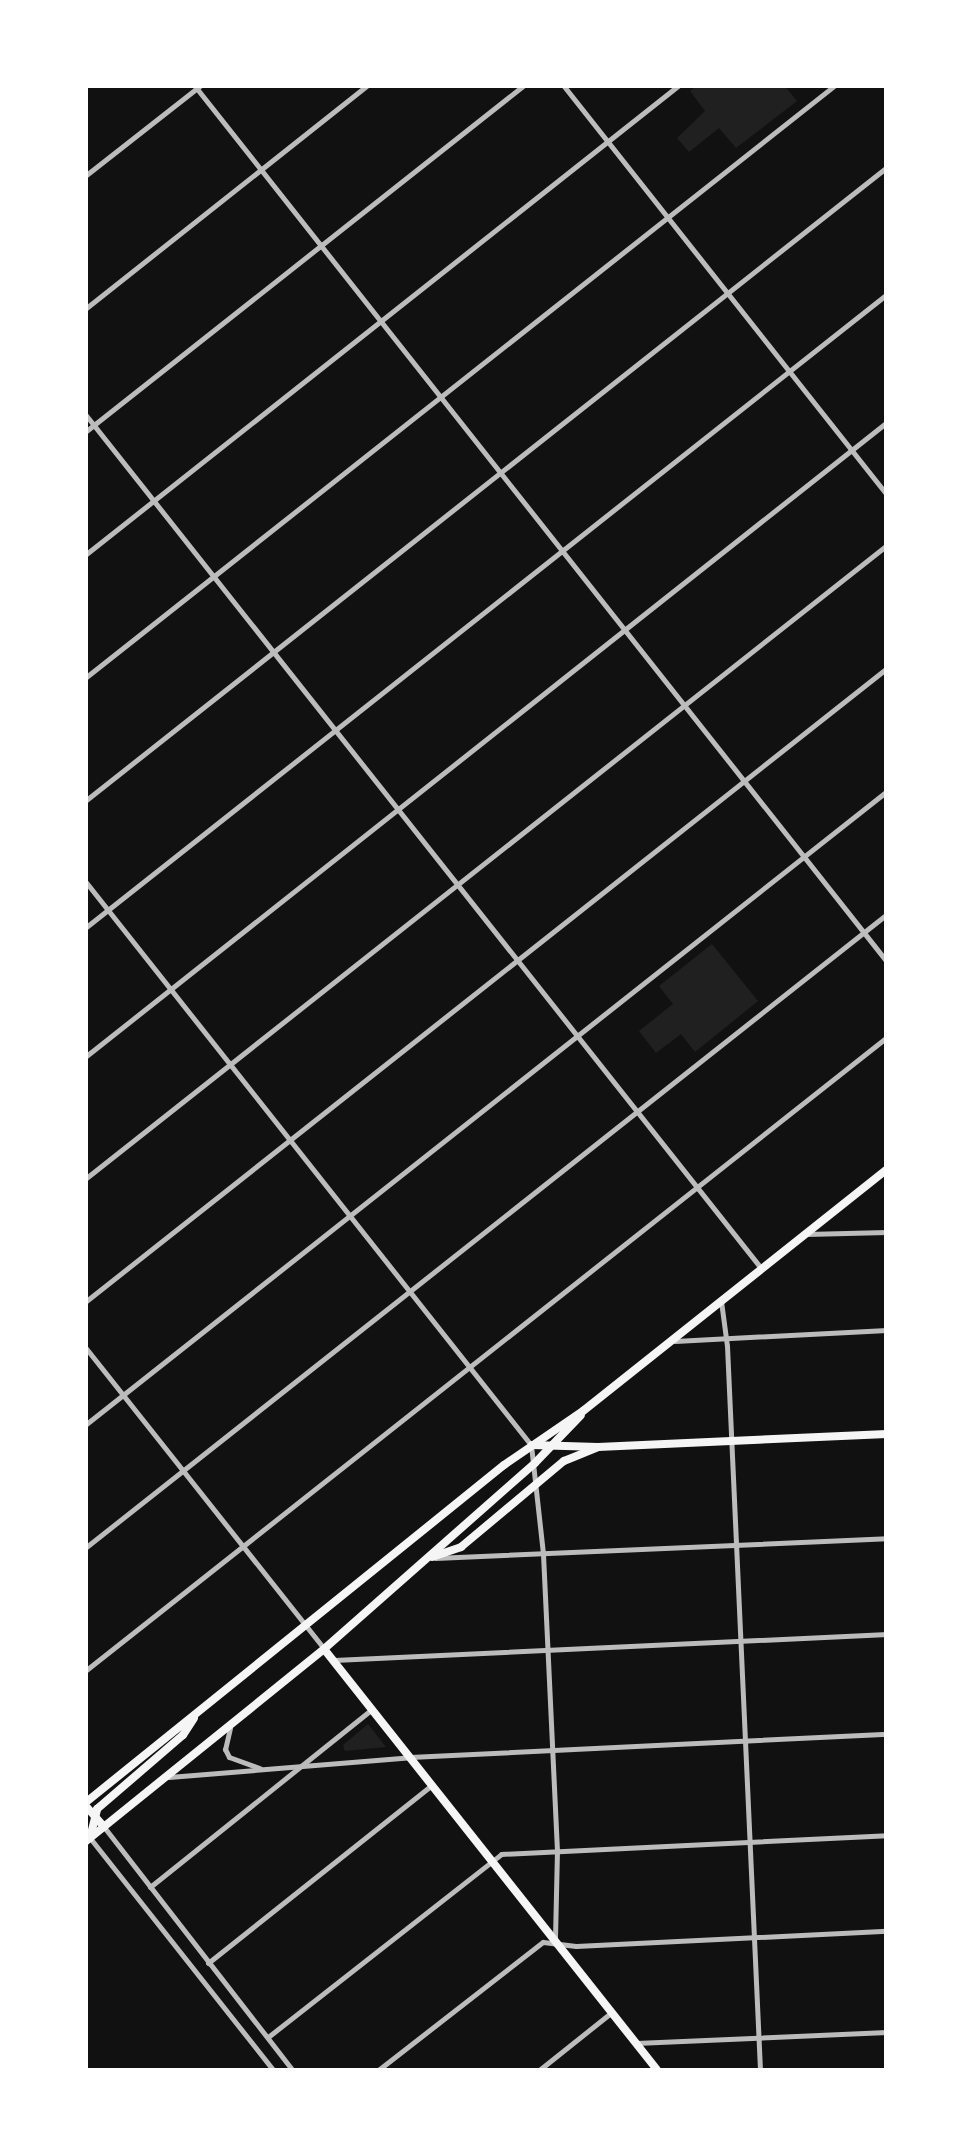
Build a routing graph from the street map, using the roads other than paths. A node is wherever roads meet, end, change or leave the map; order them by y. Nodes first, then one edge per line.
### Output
1 (368, 85) edge
2 (524, 85) edge
3 (563, 85) edge
4 (679, 85) edge
5 (835, 85) edge
6 (197, 86) edge
7 (608, 142) junction
8 (887, 167) edge
9 (261, 170) junction
10 (85, 176) edge
11 (668, 218) junction
12 (321, 245) junction
13 (728, 293) junction
14 (887, 294) edge
15 (85, 309) edge
16 (380, 321) junction
17 (789, 372) junction
18 (440, 396) junction
19 (85, 414) edge
20 (887, 422) edge
21 (94, 425) junction
22 (85, 432) edge
23 (852, 450) junction
24 (500, 472) junction
25 (887, 495) edge
26 (153, 501) junction
27 (887, 545) edge
28 (563, 550) junction
29 (85, 555) edge
30 (214, 576) junction
31 (626, 630) junction
32 (273, 652) junction
33 (887, 668) edge
34 (85, 678) edge
35 (684, 705) junction
36 (335, 730) junction
37 (744, 781) junction
38 (887, 791) edge
39 (85, 801) edge
40 (398, 809) junction
41 (804, 856) junction
42 (85, 881) edge
43 (458, 884) junction
44 (108, 910) junction
45 (887, 914) edge
46 (85, 928) edge
47 (864, 932) junction
48 (518, 960) junction
49 (887, 962) edge
50 (171, 989) junction
51 (577, 1036) junction
52 (887, 1037) edge
53 (85, 1056) edge
54 (230, 1064) junction
55 (637, 1112) junction
56 (290, 1140) junction
57 (887, 1169) edge
58 (85, 1180) edge
59 (696, 1187) junction
60 (350, 1216) junction
61 (887, 1232) edge
62 (803, 1234) junction
63 (762, 1268) junction
64 (410, 1291) junction
65 (720, 1301) junction
66 (85, 1302) edge
67 (887, 1330) edge
68 (726, 1338) junction
69 (670, 1341) junction
70 (85, 1347) edge
71 (470, 1367) junction
72 (123, 1395) junction
73 (583, 1411) junction
74 (85, 1425) edge
75 (887, 1434) edge
76 (731, 1441) junction
77 (532, 1444) junction
78 (555, 1445) junction
79 (598, 1447) junction
80 (535, 1463) junction
81 (183, 1471) junction
82 (538, 1482) junction
83 (887, 1538) edge
84 (736, 1545) junction
85 (242, 1546) junction
86 (85, 1548) edge
87 (543, 1554) junction
88 (428, 1558) junction
89 (307, 1626) junction
90 (887, 1634) edge
91 (740, 1641) junction
92 (324, 1649) junction
93 (547, 1650) junction
94 (334, 1660) junction
95 (85, 1672) edge
96 (372, 1709) junction
97 (199, 1710) junction
98 (236, 1720) junction
99 (887, 1734) edge
100 (745, 1741) junction
101 (552, 1750) junction
102 (410, 1757) junction
103 (301, 1765) junction
104 (263, 1768) junction
105 (166, 1778) junction
106 (432, 1785) junction
107 (85, 1804) edge
108 (94, 1815) junction
109 (104, 1827) junction
110 (887, 1835) edge
111 (87, 1837) edge
112 (749, 1841) junction
113 (556, 1850) junction
114 (492, 1861) junction
115 (150, 1887) junction
116 (887, 1931) edge
117 (754, 1937) junction
118 (555, 1940) junction
119 (208, 1963) junction
120 (612, 2012) junction
121 (887, 2032) edge
122 (268, 2037) junction
123 (758, 2038) junction
124 (636, 2044) junction
125 (274, 2071) edge
126 (294, 2071) edge
127 (377, 2071) edge
128 (538, 2071) edge
129 (658, 2071) edge
130 (760, 2071) edge

1 - 9 street
2 - 12 street
3 - 7 street
4 - 7 street
5 - 11 street
6 - 9 street
6 - 10 street
7 - 11 street
7 - 16 street
8 - 13 street
9 - 12 street
9 - 15 street
11 - 13 street
11 - 18 street
12 - 16 street
12 - 21 street
13 - 17 street
13 - 24 street
14 - 17 street
16 - 18 street
16 - 26 street
17 - 23 street
17 - 28 street
18 - 24 street
18 - 30 street
19 - 21 street
20 - 23 street
21 - 22 street
21 - 26 street
23 - 25 street
23 - 31 street
24 - 28 street
24 - 32 street
26 - 29 street
26 - 30 street
27 - 35 street
28 - 31 street
28 - 36 street
30 - 32 street
30 - 34 street
31 - 35 street
31 - 40 street
32 - 36 street
32 - 39 street
33 - 37 street
35 - 37 street
35 - 43 street
36 - 40 street
36 - 44 street
37 - 41 street
37 - 48 street
38 - 41 street
40 - 43 street
40 - 50 street
41 - 47 street
41 - 51 street
42 - 44 street
43 - 48 street
43 - 54 street
44 - 46 street
44 - 50 street
45 - 47 street
47 - 49 street
47 - 55 street
48 - 51 street
48 - 56 street
50 - 53 street
50 - 54 street
51 - 55 street
51 - 60 street
52 - 59 street
54 - 56 street
54 - 58 street
55 - 59 street
55 - 64 street
56 - 60 street
56 - 66 street
57 - 62 main road
59 - 63 street
59 - 71 street
60 - 64 street
60 - 72 street
61 - 62 street
62 - 63 main road
63 - 65 main road
64 - 71 street
64 - 81 street
65 - 68 street
65 - 69 main road
67 - 68 street
68 - 69 street
68 - 76 street
69 - 73 main road
70 - 72 street
71 - 77 street
71 - 85 street
72 - 74 street
72 - 81 street
73 - 77 main road
73 - 78 main road
75 - 76 main road
76 - 79 main road
76 - 84 street
77 - 78 main road
77 - 80 street
77 - 89 main road
78 - 79 main road
78 - 80 main road
79 - 82 main road
80 - 82 street
80 - 88 main road
81 - 85 street
81 - 86 street
82 - 87 street
82 - 88 main road
83 - 84 street
84 - 87 street
84 - 91 street
85 - 89 street
85 - 95 street
87 - 88 street
87 - 93 street
88 - 92 main road
89 - 92 street
89 - 97 main road
90 - 91 street
91 - 93 street
91 - 100 street
92 - 94 main road
92 - 98 main road
93 - 94 street
93 - 101 street
94 - 96 main road
96 - 102 main road
96 - 103 street
97 - 107 main road
97 - 108 main road
98 - 104 street
98 - 105 main road
99 - 100 street
100 - 101 street
100 - 112 street
101 - 102 street
101 - 113 street
102 - 103 street
102 - 106 main road
103 - 104 street
103 - 115 street
104 - 105 street
105 - 109 main road
106 - 114 main road
106 - 119 street
107 - 108 main road
108 - 109 main road
108 - 111 main road
109 - 111 main road
109 - 115 street
110 - 112 street
111 - 125 street
112 - 113 street
112 - 117 street
113 - 114 street
113 - 118 street
114 - 118 main road
114 - 122 street
115 - 119 street
116 - 117 street
117 - 118 street
117 - 123 street
118 - 120 main road
118 - 127 street
119 - 122 street
120 - 124 main road
120 - 128 street
121 - 123 street
122 - 126 street
123 - 124 street
123 - 130 street
124 - 129 main road

